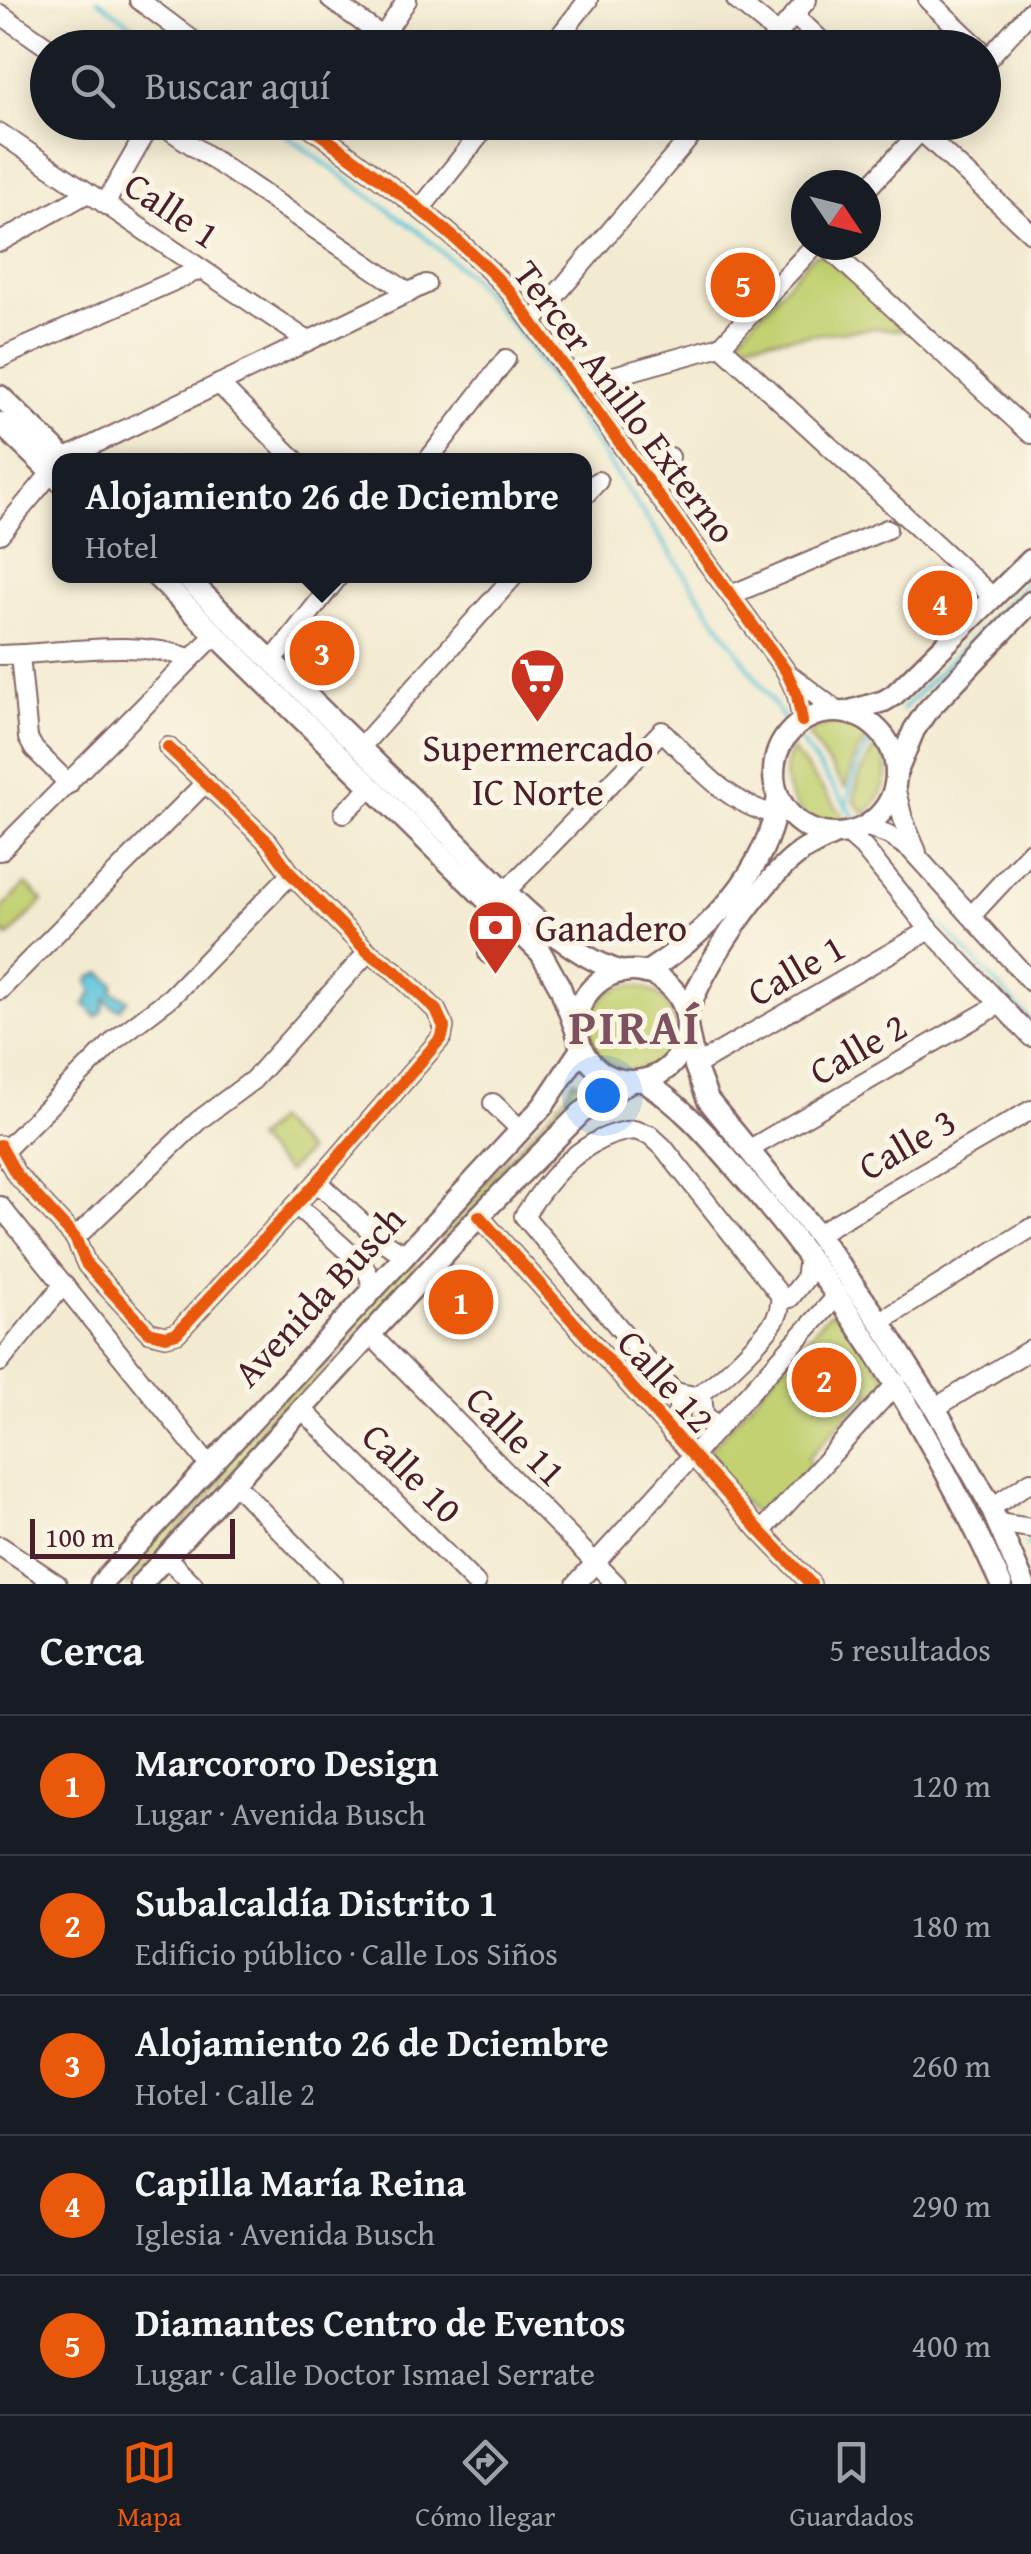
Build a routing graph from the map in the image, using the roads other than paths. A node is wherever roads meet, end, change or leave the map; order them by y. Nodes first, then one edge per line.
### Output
1 (139, 0) edge
2 (330, 0) edge
3 (407, 0) edge
4 (588, 0) edge
5 (736, 0) edge
6 (807, 0) edge
7 (928, 0) edge
8 (0, 14) edge
9 (794, 15) junction
10 (1029, 19) edge
11 (179, 30) edge
12 (374, 30) edge
13 (387, 30) edge
14 (564, 30) edge
15 (762, 30) edge
16 (781, 30) edge
17 (810, 30) edge
18 (959, 30) edge
19 (30, 35) edge
20 (1001, 41) edge
21 (0, 133) edge
22 (144, 140) edge
23 (184, 140) edge
24 (328, 140) edge
25 (475, 140) edge
26 (687, 140) edge
27 (908, 140) edge
28 (935, 140) edge
29 (881, 172) edge
30 (88, 193) junction
31 (105, 204) junction
32 (420, 208) junction
33 (1031, 233) edge
34 (0, 242) edge
35 (801, 260) edge
36 (841, 260) edge
37 (201, 269) junction
38 (533, 322) junction
39 (308, 342) junction
40 (722, 346) junction
41 (0, 358) edge
42 (506, 358) dead end
43 (219, 384) junction
44 (578, 386) junction
45 (0, 396) edge
46 (0, 413) edge
47 (0, 423) edge
48 (1031, 434) edge
49 (90, 453) edge
50 (288, 453) edge
51 (433, 453) edge
52 (52, 457) edge
53 (670, 457) dead end
54 (52, 459) edge
55 (52, 463) edge
56 (643, 477) junction
57 (52, 478) edge
58 (598, 481) dead end
59 (592, 487) edge
60 (887, 529) dead end
61 (0, 534) edge
62 (1031, 560) edge
63 (163, 583) edge
64 (192, 583) edge
65 (333, 583) edge
66 (508, 583) edge
67 (731, 595) junction
68 (994, 598) junction
69 (1029, 607) edge
70 (219, 637) junction
71 (0, 655) edge
72 (20, 655) junction
73 (190, 658) junction
74 (272, 661) junction
75 (786, 671) junction
76 (289, 707) junction
77 (842, 712) junction
78 (802, 721) junction
79 (339, 726) junction
80 (168, 747) dead end
81 (360, 748) junction
82 (896, 779) junction
83 (206, 782) junction
84 (68, 784) junction
85 (370, 788) junction
86 (777, 805) junction
87 (344, 813) dead end
88 (849, 831) junction
89 (0, 851) edge
90 (1031, 851) edge
91 (922, 861) junction
92 (291, 874) junction
93 (507, 890) junction
94 (971, 916) junction
95 (518, 928) junction
96 (930, 930) junction
97 (368, 952) junction
98 (488, 954) dead end
99 (622, 972) junction
100 (645, 973) junction
101 (1031, 982) edge
102 (0, 990) edge
103 (1000, 1004) junction
104 (686, 1022) junction
105 (1031, 1037) edge
106 (579, 1041) junction
107 (695, 1066) junction
108 (636, 1081) junction
109 (493, 1103) dead end
110 (1031, 1110) edge
111 (521, 1130) junction
112 (2, 1147) edge
113 (748, 1150) junction
114 (317, 1182) junction
115 (498, 1196) junction
116 (0, 1206) edge
117 (296, 1206) junction
118 (768, 1206) junction
119 (479, 1216) junction
120 (524, 1216) junction
121 (1031, 1228) edge
122 (429, 1229) junction
123 (816, 1234) junction
124 (76, 1238) junction
125 (450, 1246) junction
126 (405, 1254) junction
127 (808, 1258) junction
128 (424, 1274) junction
129 (64, 1284) junction
130 (371, 1292) junction
131 (836, 1293) junction
132 (880, 1322) junction
133 (370, 1334) junction
134 (1031, 1349) edge
135 (0, 1362) edge
136 (897, 1383) junction
137 (676, 1392) junction
138 (702, 1393) junction
139 (301, 1408) junction
140 (935, 1408) junction
141 (719, 1427) junction
142 (672, 1434) junction
143 (692, 1456) junction
144 (210, 1466) junction
145 (234, 1482) junction
146 (1031, 1482) edge
147 (962, 1499) junction
148 (992, 1510) junction
149 (1031, 1528) edge
150 (761, 1532) junction
151 (0, 1546) edge
152 (166, 1556) junction
153 (596, 1563) junction
154 (1024, 1574) edge
155 (57, 1584) edge
156 (101, 1584) edge
157 (140, 1584) edge
158 (192, 1584) edge
159 (333, 1584) edge
160 (476, 1584) edge
161 (576, 1584) edge
162 (616, 1584) edge
163 (811, 1584) edge
164 (1001, 1584) edge

1 - 11 street
2 - 12 street
3 - 13 street
4 - 14 street
5 - 15 street
6 - 9 street
7 - 18 street
8 - 19 street
9 - 16 street
9 - 17 street
10 - 20 street
21 - 30 street, Calle 1
22 - 31 street
23 - 39 street
24 - 32 street, Tercer Anillo Externo
25 - 32 street
26 - 38 street
27 - 29 street
28 - 33 street
30 - 31 street, Calle 1
30 - 34 street
31 - 37 street, Calle 1
32 - 38 street, Tercer Anillo Externo
35 - 40 street
36 - 48 street
37 - 39 street, Calle 1
37 - 41 street
38 - 44 street, Tercer Anillo Externo
39 - 43 street
40 - 44 street
40 - 68 street
42 - 51 street
43 - 49 street
43 - 50 street
44 - 56 street, Tercer Anillo Externo
45 - 54 main road
46 - 52 main road
47 - 55 main road
53 - 56 street
56 - 67 street, Tercer Anillo Externo
57 - 61 street
58 - 59 street
60 - 67 street
62 - 68 main road
63 - 70 main road
64 - 74 main road
65 - 74 street
66 - 81 street
67 - 75 street, Tercer Anillo Externo
68 - 77 main road
69 - 82 main road
70 - 73 street
70 - 74 main road
70 - 76 main road
71 - 72 street
72 - 73 street
72 - 84 street
73 - 84 street
74 - 79 main road
75 - 77 street, Tercer Anillo Externo
75 - 78 street, Tercer Anillo Externo
76 - 79 main road
76 - 85 main road
77 - 78 main road
77 - 82 main road
78 - 86 main road
79 - 81 main road
80 - 83 street
81 - 93 main road
82 - 88 main road
82 - 91 street
83 - 92 street
83 - 102 street
84 - 89 street
85 - 87 street
85 - 95 main road
86 - 88 main road
86 - 93 street
86 - 100 main road
88 - 91 street
88 - 96 street
88 - 104 main road
90 - 94 street
91 - 94 street
92 - 97 street
92 - 112 street
93 - 99 main road
94 - 101 street
95 - 98 street
95 - 106 main road
96 - 103 street
96 - 107 street, Calle 1
97 - 114 street
97 - 124 street
99 - 100 main road
99 - 106 main road
100 - 104 main road
103 - 105 street
103 - 113 street, Calle 2
104 - 107 main road
104 - 108 main road
106 - 108 main road
106 - 111 main road, Avenida Busch
107 - 113 main road
108 - 115 main road, Avenida Busch
108 - 118 main road
109 - 111 street
110 - 123 street, Calle 3
111 - 122 main road, Avenida Busch
112 - 124 street
113 - 123 main road
114 - 117 street
114 - 126 street
115 - 119 main road, Avenida Busch
115 - 120 street
116 - 129 street
117 - 124 street
117 - 130 street
118 - 127 main road
118 - 132 main road
119 - 125 main road, Avenida Busch
119 - 142 street, Calle 12
120 - 137 street
120 - 138 street
121 - 132 street
122 - 125 main road
122 - 126 main road, Avenida Busch
123 - 132 main road
125 - 128 main road, Avenida Busch
126 - 128 main road
126 - 130 main road, Avenida Busch
127 - 131 main road
127 - 131 street
128 - 133 main road, Avenida Busch
129 - 135 street
129 - 144 street
130 - 144 main road, Avenida Busch
131 - 136 main road
131 - 141 street
132 - 140 main road
133 - 139 main road, Avenida Busch
133 - 153 street, Calle 11
134 - 140 street
136 - 147 main road
136 - 148 main road
136 - 150 street
137 - 138 street
137 - 142 street
138 - 141 street
139 - 145 main road, Avenida Busch
139 - 160 street, Calle 10
140 - 148 main road
141 - 143 street
142 - 143 street, Calle 12
143 - 150 street, Calle 12
143 - 153 street
144 - 156 main road, Avenida Busch
145 - 152 main road, Avenida Busch
145 - 159 street
146 - 148 street
147 - 154 main road
147 - 164 main road
148 - 149 street
148 - 154 main road
150 - 163 street, Calle 12
151 - 155 street
152 - 157 main road, Avenida Busch
152 - 158 street
153 - 161 street
153 - 162 street, Calle 11

